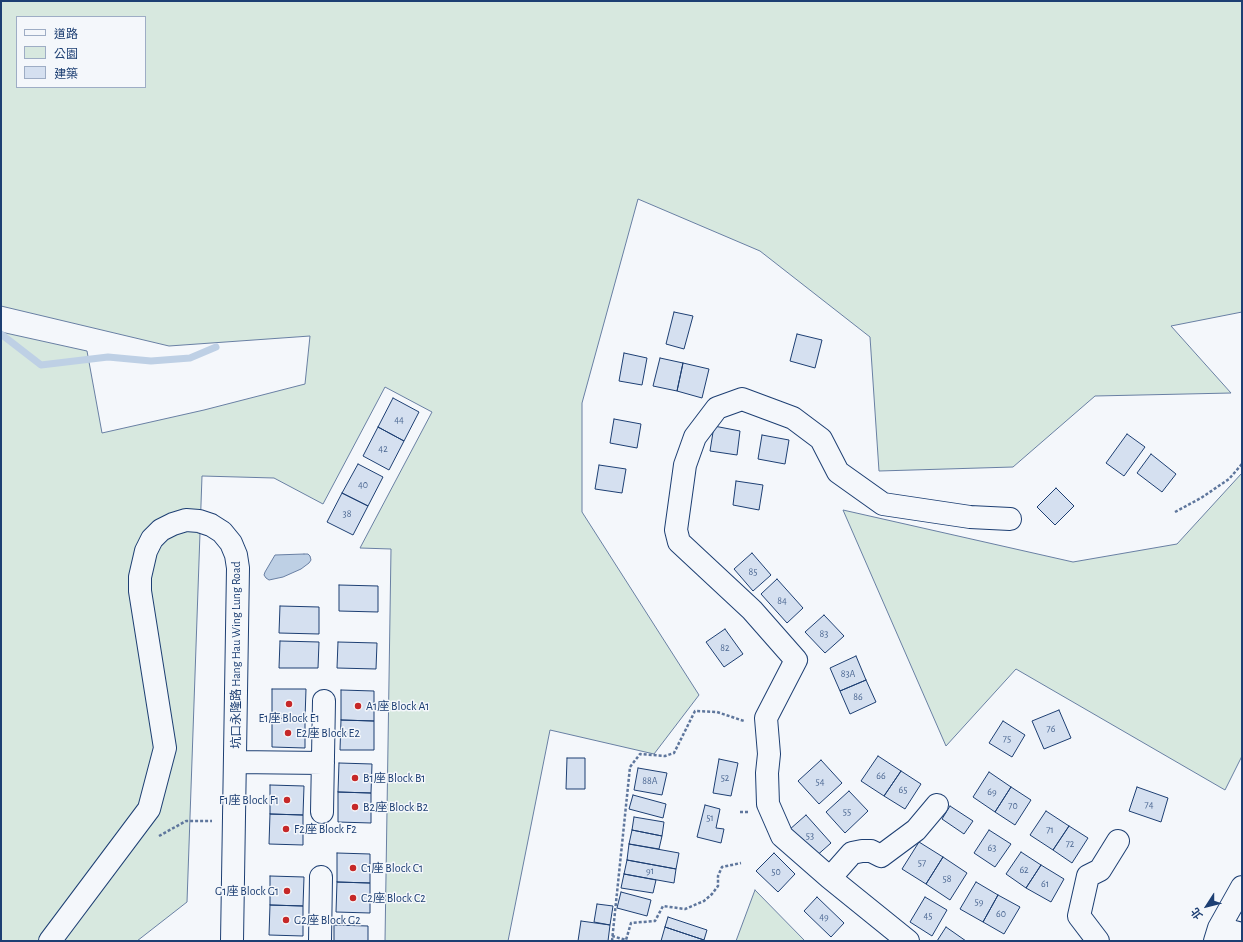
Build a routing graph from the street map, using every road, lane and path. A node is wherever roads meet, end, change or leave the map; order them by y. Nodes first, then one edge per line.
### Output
1 (1242, 464) edge
2 (1175, 512) dead end
3 (1010, 519) dead end
4 (324, 701) dead end
5 (717, 712) dead end
6 (235, 762) junction
7 (323, 763) junction
8 (937, 805) dead end
9 (322, 812) dead end
10 (1118, 841) dead end
11 (741, 863) dead end
12 (321, 877) dead end
13 (830, 878) junction
14 (1242, 888) edge
15 (1242, 934) edge
16 (1217, 935) edge
17 (612, 936) junction
18 (50, 941) edge
19 (232, 941) edge
20 (320, 941) edge
21 (612, 941) edge
22 (908, 941) edge
23 (1098, 941) edge

1 - 2 path
3 - 13 street
4 - 7 street
5 - 17 path
6 - 7 street
6 - 18 street, 坑口永隆路 Hang Hau Wing Lung Road
6 - 19 street, 坑口永隆路 Hang Hau Wing Lung Road
7 - 9 street
8 - 13 street
10 - 23 street
11 - 17 path
12 - 20 street
13 - 22 street
14 - 16 street
15 - 16 street
17 - 21 path

